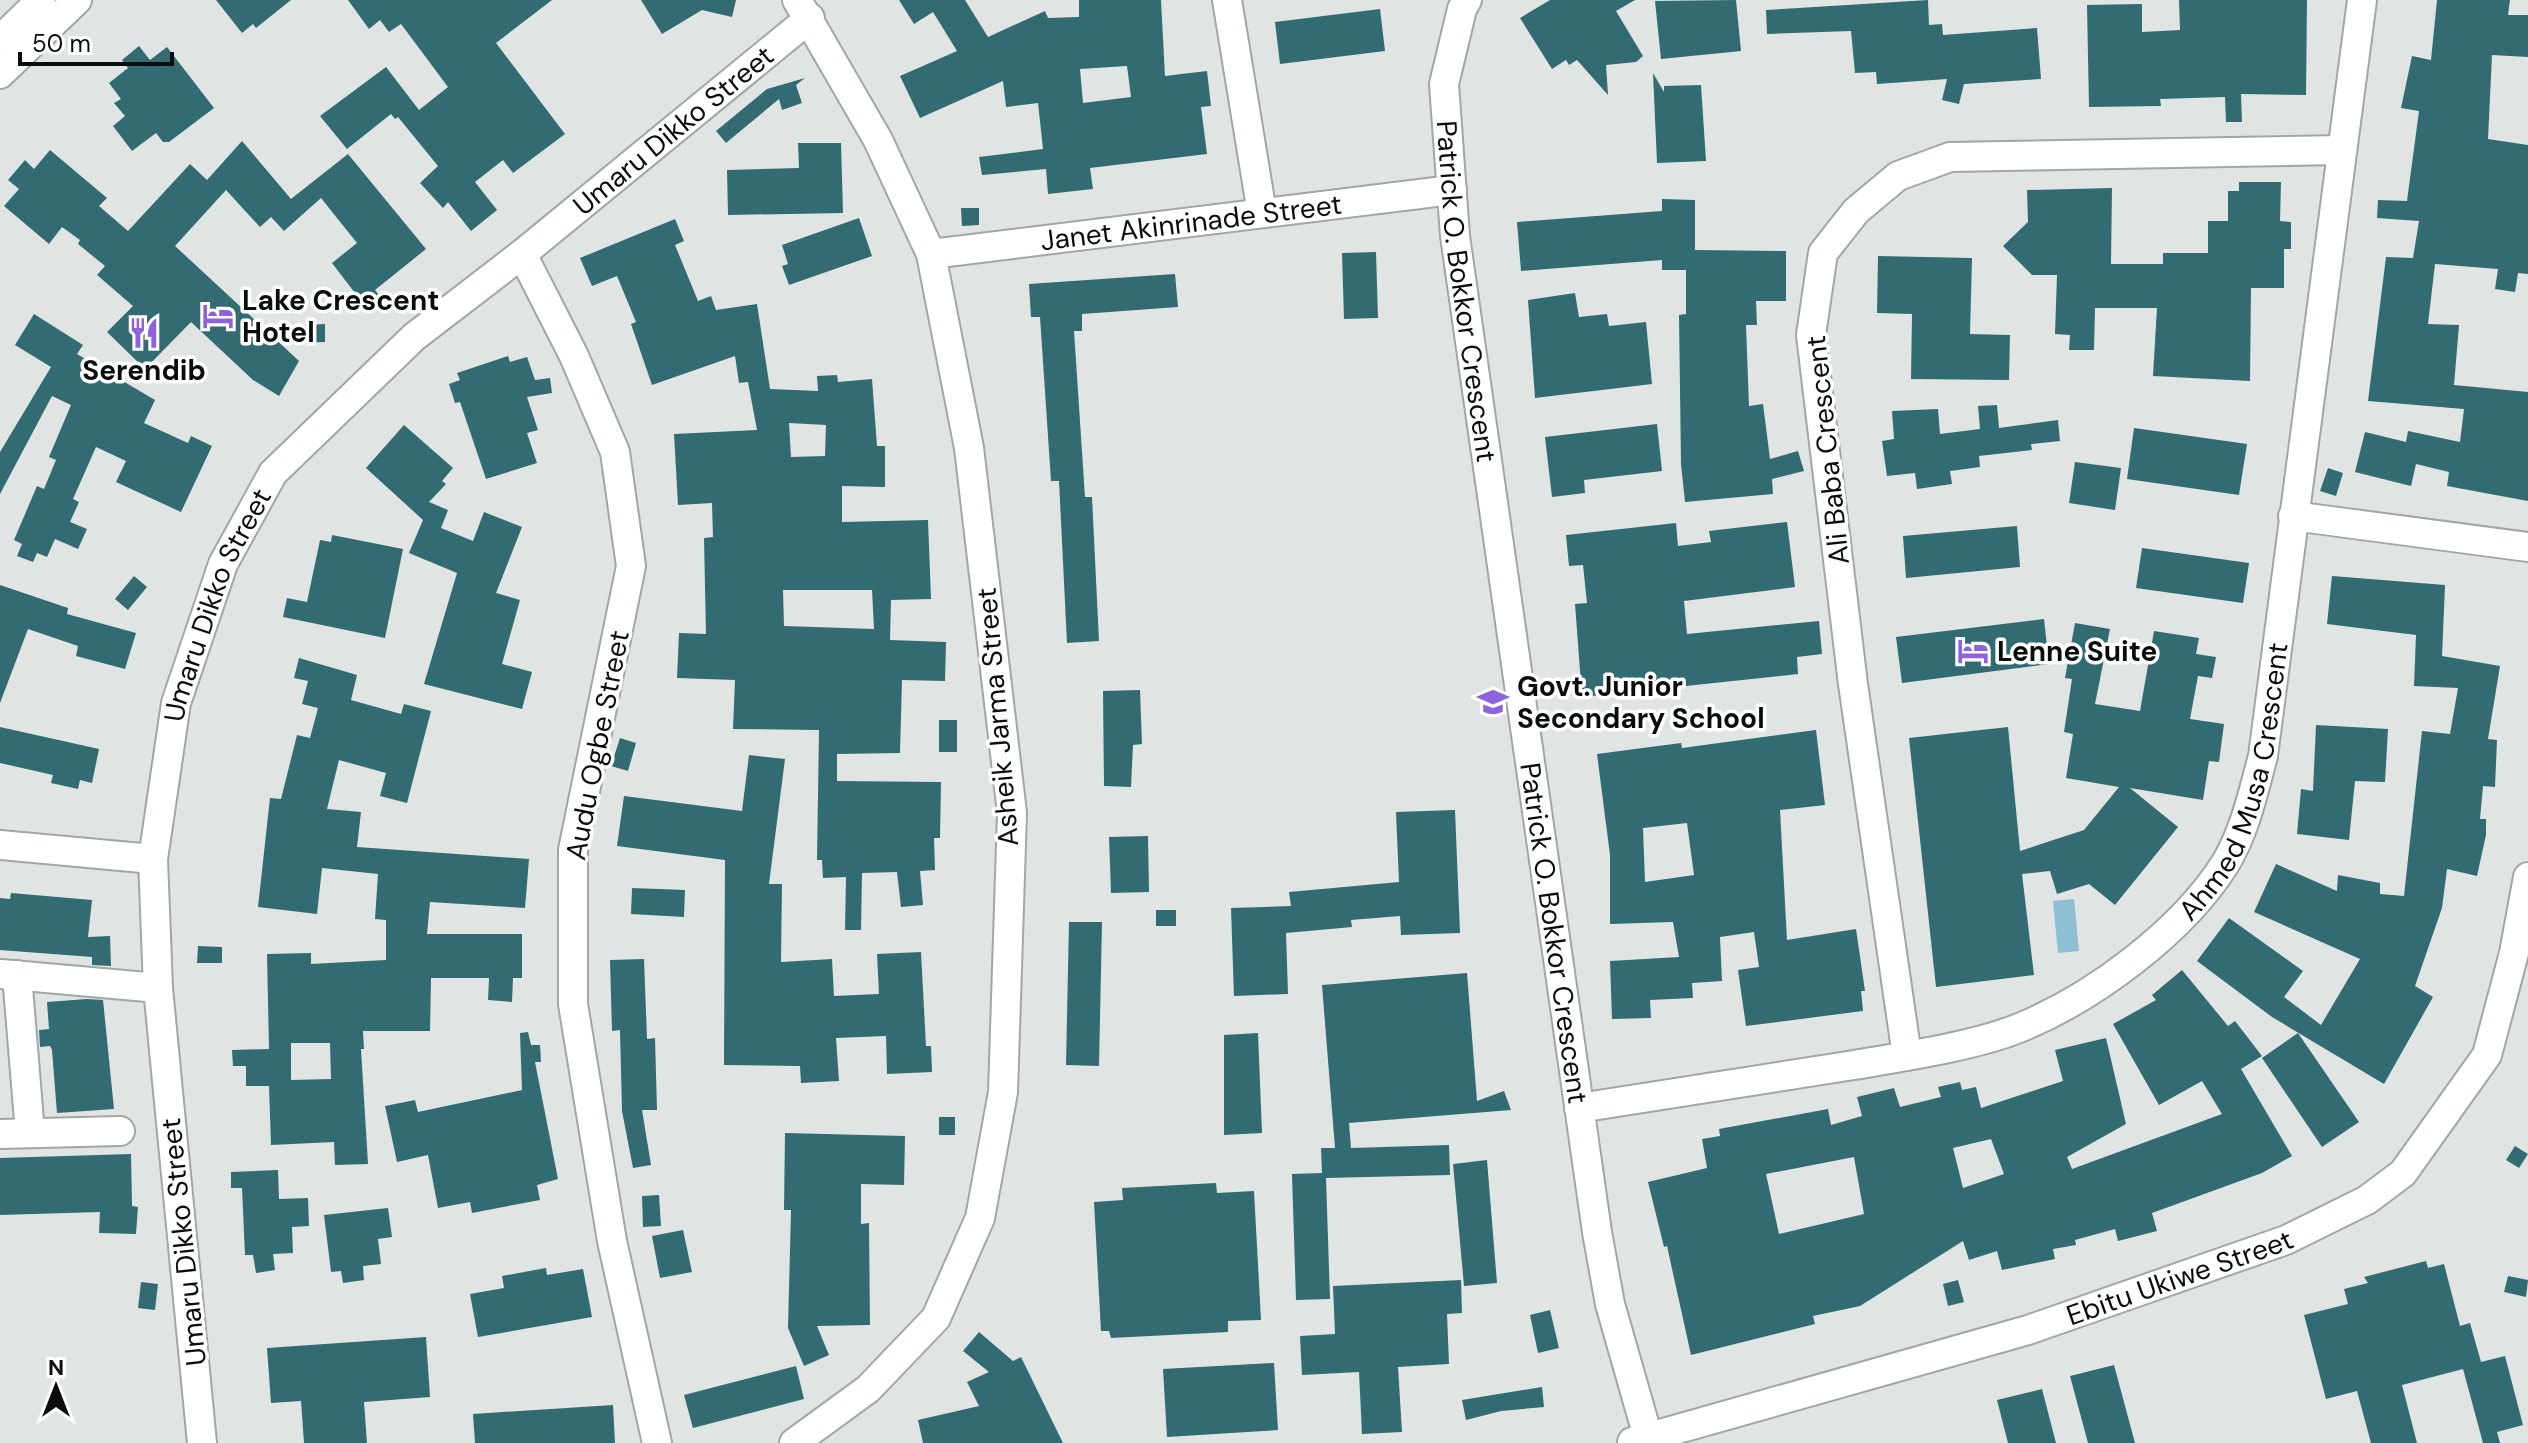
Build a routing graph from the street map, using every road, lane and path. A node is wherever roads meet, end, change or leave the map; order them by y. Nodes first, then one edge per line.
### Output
1 (41, 0) edge
2 (77, 0) edge
3 (1227, 0) edge
4 (1467, 0) edge
5 (2362, 0) edge
6 (804, 9) edge
7 (0, 40) edge
8 (0, 74) edge
9 (2342, 150) junction
10 (1452, 190) junction
11 (1262, 213) junction
12 (522, 254) junction
13 (931, 254) junction
14 (2293, 516) junction
15 (2528, 547) edge
16 (0, 845) edge
17 (153, 859) junction
18 (2528, 877) edge
19 (8, 974) edge
20 (158, 988) junction
21 (1907, 1056) junction
22 (1579, 1108) junction
23 (120, 1131) dead end
24 (30, 1133) junction
25 (0, 1134) edge
26 (1639, 1440) edge
27 (202, 1443) edge
28 (657, 1443) edge
29 (794, 1443) edge

1 - 7 street
2 - 8 street
3 - 11 street
4 - 10 street, Patrick O. Bokkor Crescent
5 - 9 street, Ahmed Musa Crescent
6 - 12 street, Umaru Dikko Street
6 - 13 street, Asheik Jarma Street
9 - 14 street, Ahmed Musa Crescent
9 - 21 street, Ali Baba Crescent
10 - 11 street, Janet Akinrinade Street
10 - 22 street, Patrick O. Bokkor Crescent
11 - 13 street, Janet Akinrinade Street
12 - 17 street, Umaru Dikko Street
12 - 28 street, Audu Ogbe Street
13 - 29 street, Asheik Jarma Street
14 - 15 street
14 - 21 street, Ahmed Musa Crescent
16 - 17 street
17 - 20 street, Umaru Dikko Street
18 - 26 street, Ebitu Ukiwe Street
19 - 20 street
19 - 24 street
20 - 27 street, Umaru Dikko Street
21 - 22 street, Ahmed Musa Crescent
22 - 26 street, Patrick O. Bokkor Crescent
23 - 24 street
24 - 25 street

